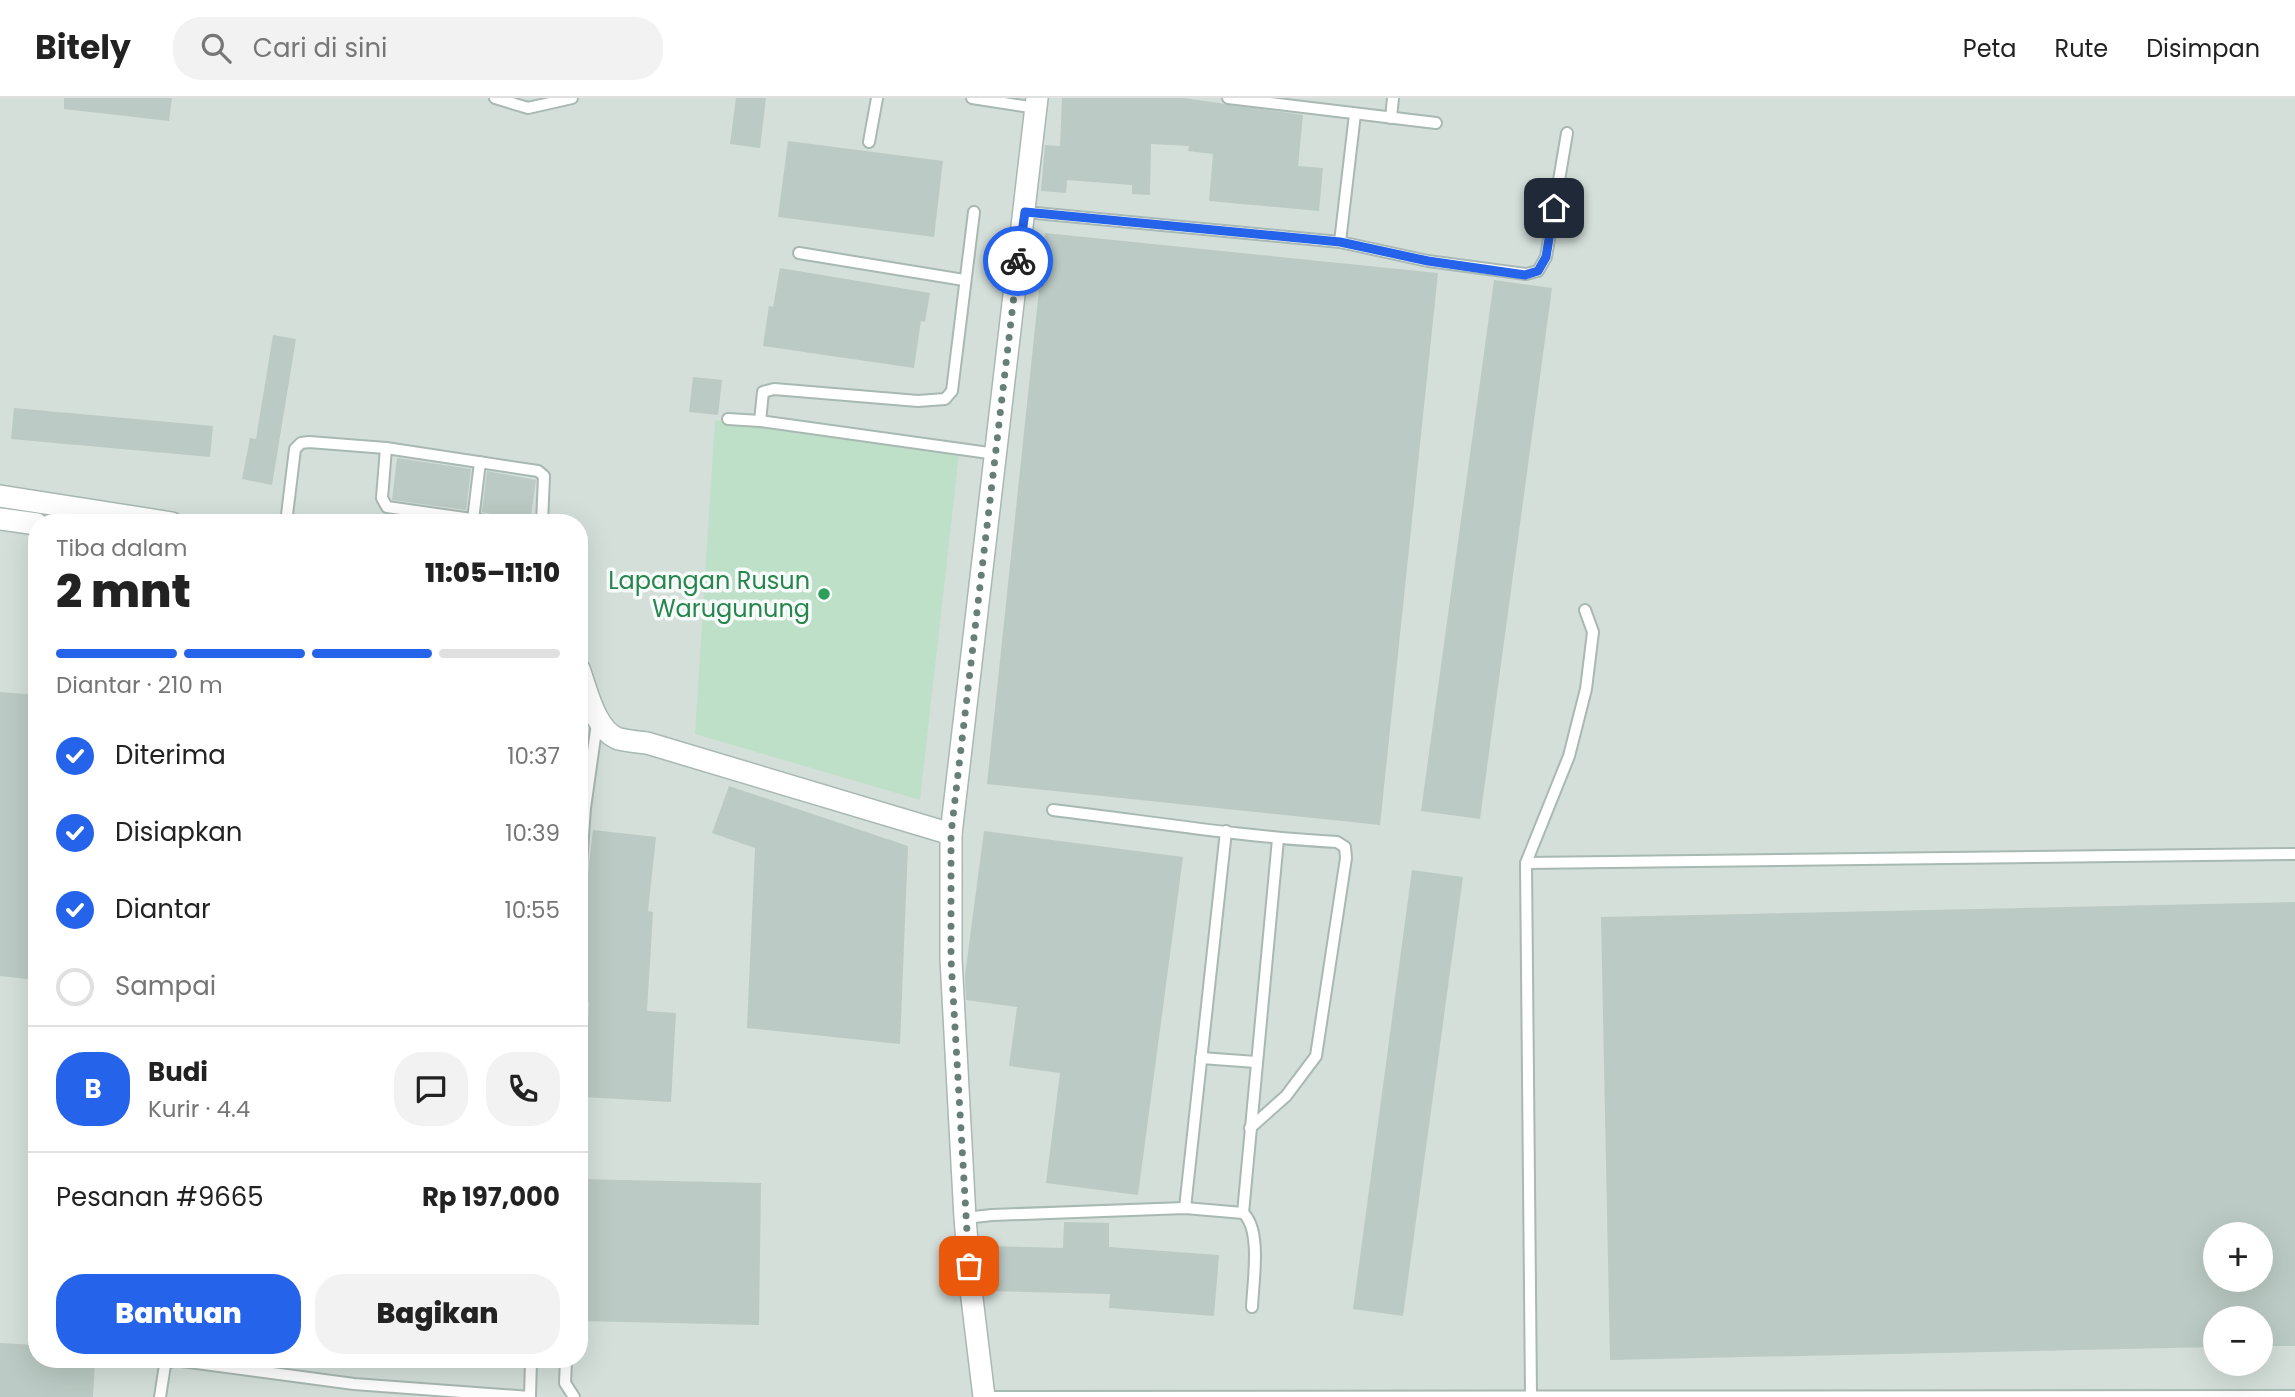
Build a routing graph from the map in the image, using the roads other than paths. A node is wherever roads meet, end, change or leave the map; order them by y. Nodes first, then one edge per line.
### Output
1 (495, 98) edge
2 (572, 98) edge
3 (877, 98) edge
4 (972, 98) edge
5 (1228, 98) edge
6 (1393, 98) edge
7 (1037, 103) edge
8 (1355, 114) junction
9 (1391, 118) junction
10 (1436, 123) dead end
11 (1567, 133) dead end
12 (869, 142) dead end
13 (974, 212) dead end
14 (1025, 212) junction
15 (1340, 242) junction
16 (799, 253) dead end
17 (964, 280) junction
18 (728, 419) dead end
19 (760, 421) junction
20 (386, 448) junction
21 (996, 454) junction
22 (480, 462) junction
23 (0, 496) edge
24 (115, 514) edge
25 (287, 514) edge
26 (433, 514) edge
27 (474, 514) edge
28 (542, 514) edge
29 (0, 519) edge
30 (28, 523) edge
31 (1585, 610) dead end
32 (588, 692) edge
33 (598, 718) junction
34 (588, 787) edge
35 (1053, 810) dead end
36 (1226, 831) junction
37 (951, 834) junction
38 (1278, 839) junction
39 (2295, 854) edge
40 (1526, 863) junction
41 (1201, 1058) junction
42 (1255, 1062) junction
43 (1250, 1128) junction
44 (1185, 1208) junction
45 (1243, 1213) junction
46 (965, 1218) junction
47 (1252, 1307) dead end
48 (165, 1368) edge
49 (234, 1368) edge
50 (531, 1368) edge
51 (566, 1368) edge
52 (1531, 1396) edge
53 (2294, 1396) edge
54 (160, 1397) edge
55 (530, 1397) edge
56 (574, 1397) edge
57 (984, 1397) edge

1 - 2 lane
3 - 12 lane
4 - 7 lane
5 - 8 lane
6 - 9 lane
7 - 14 street
8 - 9 lane
8 - 15 lane
9 - 10 lane
11 - 15 lane
13 - 17 lane
14 - 15 lane
14 - 21 street
16 - 17 lane
17 - 19 lane
18 - 19 lane
19 - 21 lane
20 - 22 lane
20 - 25 lane
20 - 26 lane
21 - 37 street
22 - 27 lane
22 - 28 lane
23 - 24 street
29 - 30 street
31 - 40 lane
32 - 33 street
33 - 34 lane
33 - 37 street
35 - 36 lane
36 - 38 lane
36 - 41 lane
37 - 46 street
38 - 42 lane
38 - 43 lane
39 - 40 lane
40 - 52 lane
41 - 42 lane
41 - 44 lane
42 - 43 lane
43 - 45 lane
44 - 45 lane
44 - 46 lane
45 - 47 lane
46 - 57 street
48 - 54 lane
49 - 55 lane
50 - 55 lane
51 - 56 lane
52 - 53 lane
52 - 57 lane

